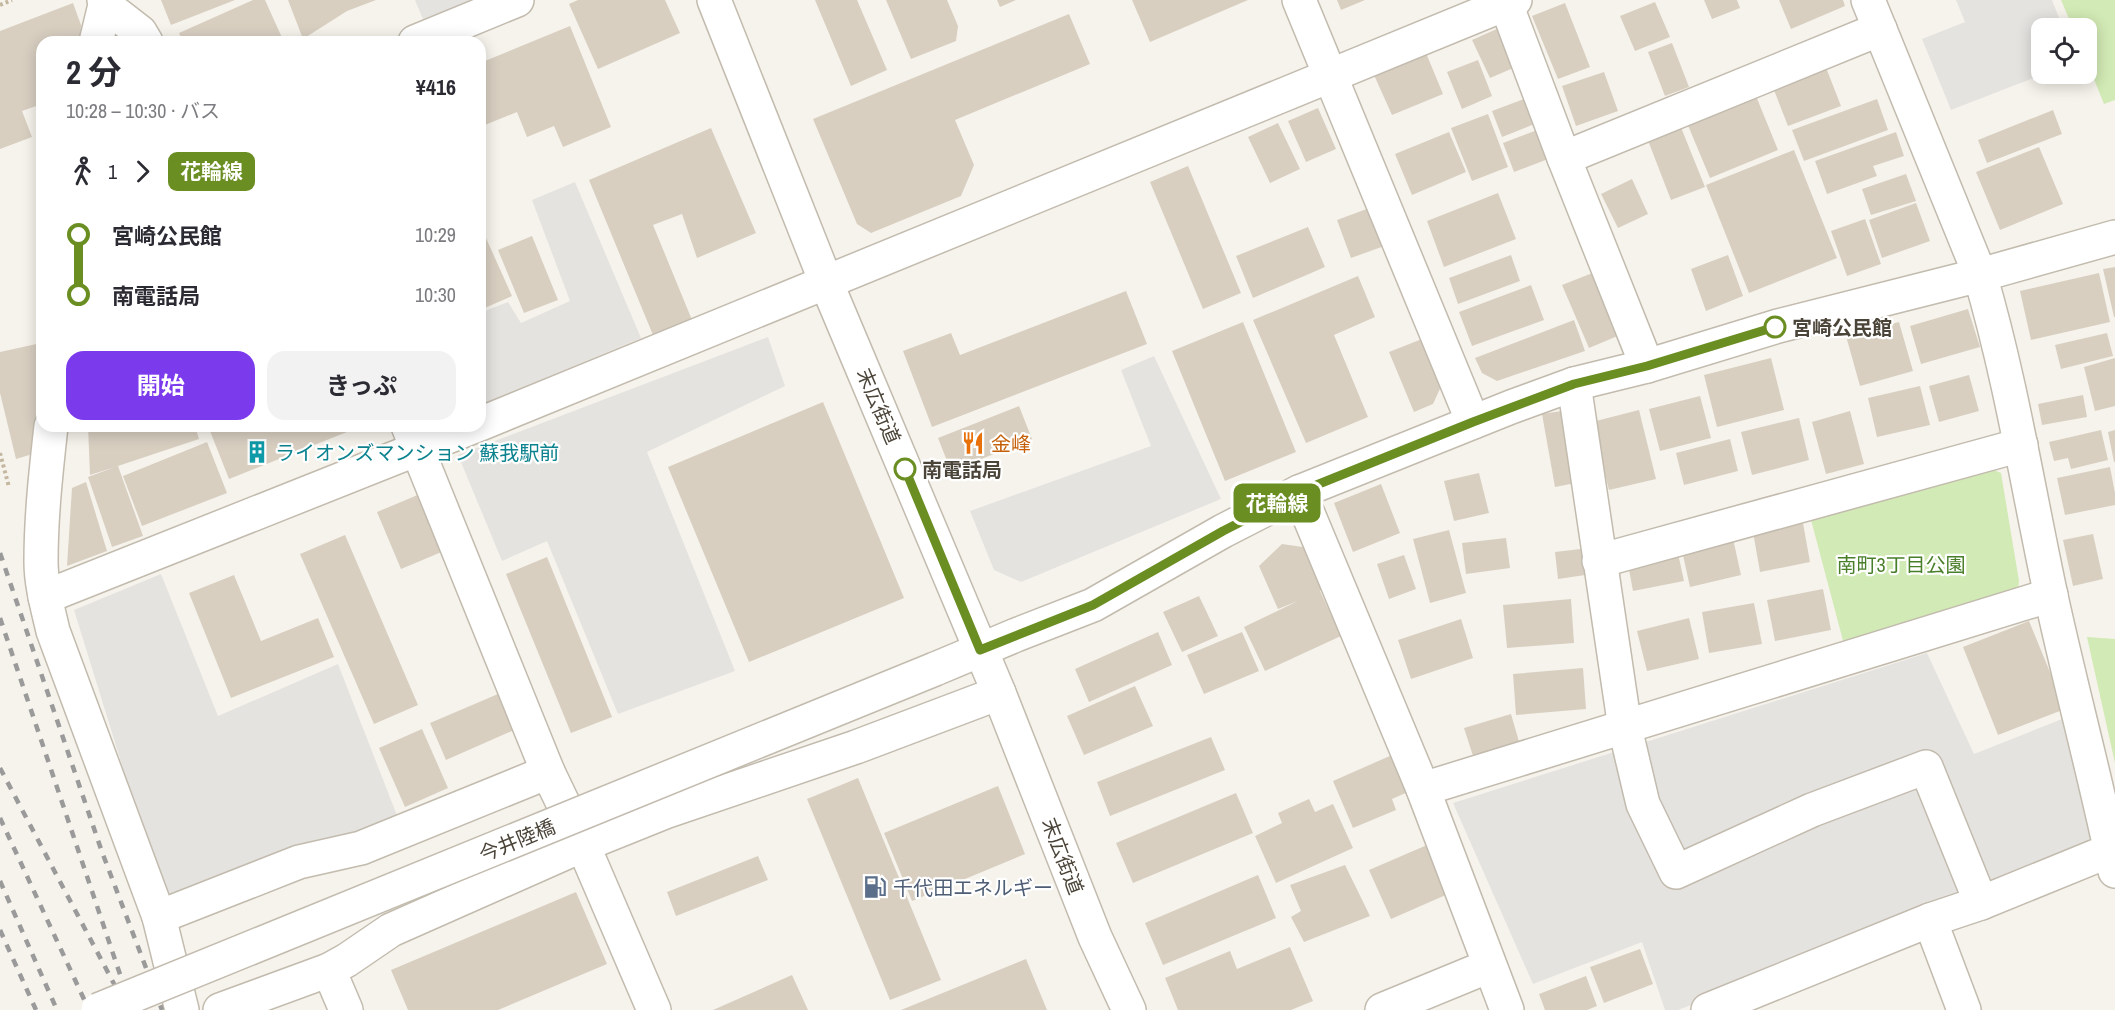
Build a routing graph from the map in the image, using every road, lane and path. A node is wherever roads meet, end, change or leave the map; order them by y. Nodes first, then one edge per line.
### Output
1 (12, 0) edge
2 (517, 0) edge
3 (714, 0) edge
4 (1299, 0) edge
5 (104, 2) edge
6 (1510, 2) edge
7 (0, 5) edge
8 (1874, 14) edge
9 (97, 36) edge
10 (142, 36) edge
11 (430, 36) edge
12 (1331, 76) junction
13 (1564, 158) junction
14 (2115, 237) edge
15 (1980, 275) junction
16 (826, 282) junction
17 (1647, 366) junction
18 (1574, 384) junction
19 (486, 422) edge
20 (1473, 422) junction
21 (50, 432) edge
22 (444, 432) edge
23 (412, 438) edge
24 (2021, 445) junction
25 (1299, 492) junction
26 (1599, 561) junction
27 (2051, 595) junction
28 (45, 597) junction
29 (980, 650) junction
30 (999, 693) junction
31 (1625, 728) junction
32 (548, 772) junction
33 (1423, 789) junction
34 (583, 845) junction
35 (2113, 860) edge
36 (1981, 903) junction
37 (159, 917) junction
38 (1930, 920) junction
39 (337, 957) junction
40 (1489, 966) junction
41 (1761, 1000) edge
42 (98, 1010) edge
43 (182, 1010) edge
44 (220, 1010) edge
45 (346, 1010) edge
46 (654, 1010) edge
47 (1129, 1010) edge
48 (1382, 1010) edge
49 (1507, 1010) edge
50 (1708, 1010) edge
51 (1964, 1010) edge

1 - 7 path
2 - 11 street
3 - 16 street, 末広街道
4 - 12 street
5 - 9 street
5 - 10 street
6 - 12 street
6 - 13 street
8 - 13 street
8 - 15 street
12 - 16 street
12 - 20 street
13 - 17 street
14 - 15 street, 今井陸橋
15 - 17 street, 今井陸橋
15 - 24 street
16 - 19 street
16 - 29 street, 末広街道
17 - 18 street, 今井陸橋
18 - 20 street, 今井陸橋
18 - 26 street
20 - 25 street, 今井陸橋
21 - 28 street
22 - 23 street
23 - 28 street
23 - 32 street
24 - 26 street
24 - 27 street
25 - 29 street, 今井陸橋
25 - 33 street
26 - 31 street
27 - 31 street
27 - 35 street
28 - 37 street
29 - 30 street, 末広街道
29 - 42 street, 今井陸橋, bridge
30 - 34 street
30 - 47 street, 末広街道
31 - 33 street
31 - 36 street
32 - 34 street
32 - 37 street
33 - 40 street
34 - 39 street
34 - 46 street
35 - 36 street
36 - 38 street
37 - 43 street
38 - 41 street
38 - 51 street
39 - 44 street
39 - 45 street
40 - 48 street
40 - 49 street
41 - 50 street

